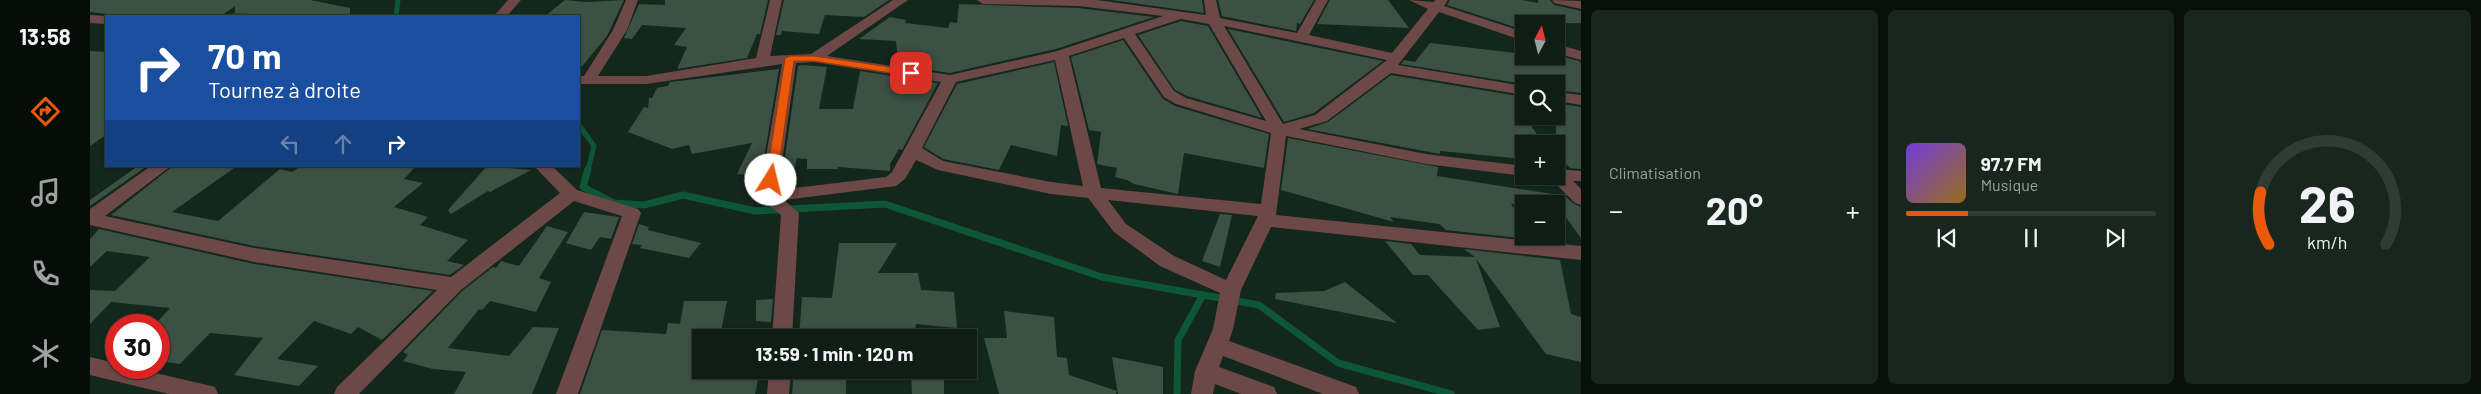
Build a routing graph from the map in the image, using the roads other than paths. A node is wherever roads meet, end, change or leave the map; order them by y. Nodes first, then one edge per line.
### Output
1 (515, 0) edge
2 (632, 0) edge
3 (776, 0) edge
4 (902, 0) edge
5 (983, 0) edge
6 (1210, 0) edge
7 (1322, 0) edge
8 (1415, 0) edge
9 (1558, 0) edge
10 (1077, 1) edge
11 (1439, 3) edge
12 (1581, 5) edge
13 (501, 15) edge
14 (1179, 15) junction
15 (90, 20) edge
16 (105, 20) edge
17 (1214, 20) junction
18 (1127, 32) junction
19 (1515, 33) edge
20 (1301, 38) junction
21 (1565, 52) edge
22 (1061, 54) junction
23 (1579, 57) edge
24 (790, 58) junction
25 (814, 58) junction
26 (762, 61) junction
27 (1391, 63) junction
28 (950, 79) junction
29 (583, 80) edge
30 (1515, 89) edge
31 (1565, 97) edge
32 (1581, 100) edge
33 (1279, 130) junction
34 (913, 149) junction
35 (162, 167) edge
36 (543, 167) edge
37 (1515, 170) edge
38 (1565, 175) edge
39 (1581, 176) edge
40 (1565, 182) edge
41 (1093, 192) junction
42 (571, 194) junction
43 (768, 197) junction
44 (1581, 199) edge
45 (1267, 215) junction
46 (90, 218) edge
47 (1581, 253) edge
48 (454, 285) junction
49 (1231, 290) junction
50 (783, 329) edge
51 (1220, 337) junction
52 (90, 366) edge
53 (1206, 371) junction
54 (779, 379) edge
55 (207, 394) edge
56 (345, 394) edge
57 (567, 394) edge
58 (778, 394) edge
59 (1202, 394) edge
60 (1266, 394) edge
61 (1348, 394) edge

1 - 13 street
2 - 29 street
3 - 26 street
4 - 25 street
5 - 10 street
6 - 17 street
7 - 20 street
8 - 11 street
9 - 12 street
10 - 14 street
11 - 19 street
11 - 27 street
14 - 17 street
14 - 18 street
15 - 16 street
17 - 20 street
17 - 33 street
18 - 22 street
18 - 33 street
20 - 27 street
21 - 23 street
22 - 28 street
22 - 41 street
24 - 25 street
24 - 26 street
24 - 43 street
25 - 28 street
26 - 29 street
27 - 30 street
27 - 33 street
28 - 34 street
31 - 32 street
33 - 37 street
33 - 45 street
34 - 41 street
34 - 43 street
35 - 46 street
36 - 42 street
38 - 39 street
40 - 44 street
41 - 45 street
41 - 49 street
42 - 48 street
42 - 57 street
43 - 50 street
45 - 47 street
45 - 49 street
46 - 48 street
48 - 56 street
49 - 51 street
51 - 53 street
51 - 61 street
52 - 55 street
53 - 59 street
53 - 60 street
54 - 58 street

